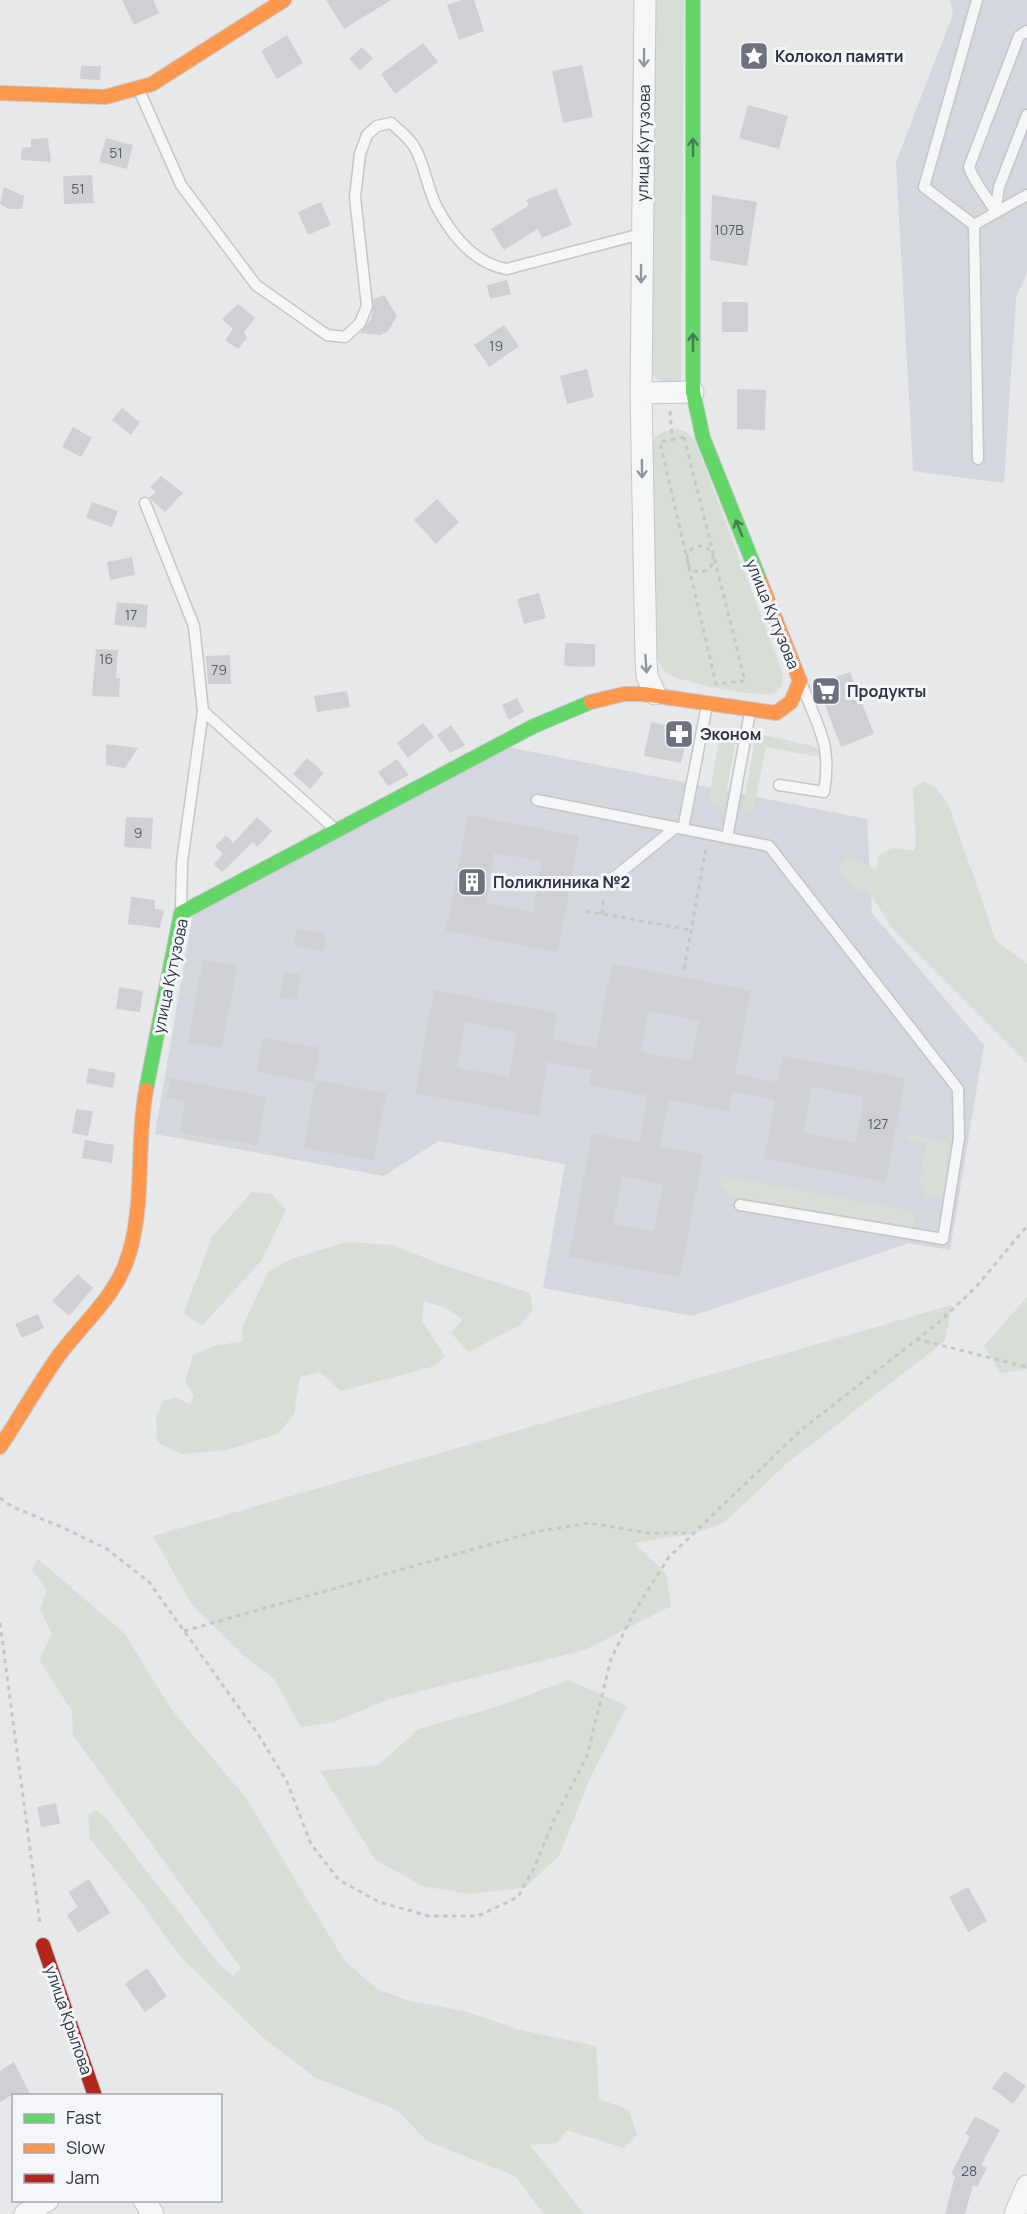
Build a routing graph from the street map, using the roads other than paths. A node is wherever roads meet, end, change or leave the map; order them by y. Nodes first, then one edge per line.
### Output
1 (284, 0) edge
2 (645, 0) edge
3 (693, 0) edge
4 (977, 0) edge
5 (1027, 31) edge
6 (138, 88) junction
7 (0, 93) edge
8 (1027, 115) edge
9 (1027, 195) edge
10 (995, 212) junction
11 (974, 225) junction
12 (641, 234) junction
13 (693, 392) junction
14 (641, 393) junction
15 (978, 459) dead end
16 (145, 503) dead end
17 (800, 681) junction
18 (655, 694) junction
19 (707, 704) junction
20 (202, 711) junction
21 (750, 712) junction
22 (779, 784) dead end
23 (537, 800) dead end
24 (679, 829) junction
25 (339, 832) junction
26 (727, 838) junction
27 (606, 884) dead end
28 (181, 913) junction
29 (740, 1204) dead end
30 (0, 1447) edge
31 (43, 1945) road end
32 (94, 2094) edge
33 (1027, 2186) edge
34 (45, 2202) edge
35 (25, 2214) edge
36 (1015, 2214) edge

1 - 6 street
2 -> 12 street, улица Кутузова
13 -> 3 street, улица Кутузова
4 - 11 lane
5 - 10 lane
6 - 7 street
6 - 12 lane
8 - 10 lane
9 - 10 lane
10 - 11 lane
11 - 15 lane
12 -> 14 street, улица Кутузова
13 - 14 street
17 -> 13 street, улица Кутузова
14 -> 18 street, улица Кутузова
16 - 20 lane
17 - 21 street, улица Кутузова
17 - 22 lane
18 - 19 street, улица Кутузова
18 - 25 street, улица Кутузова
19 - 21 street, улица Кутузова
19 - 24 lane
20 - 25 lane
20 - 28 lane
21 - 26 lane
23 - 24 lane
24 - 26 lane
24 - 27 lane
25 - 28 street, улица Кутузова
26 - 29 lane
28 - 30 street, улица Кутузова
31 - 32 street, улица Крылова
33 - 36 street
34 - 35 street

